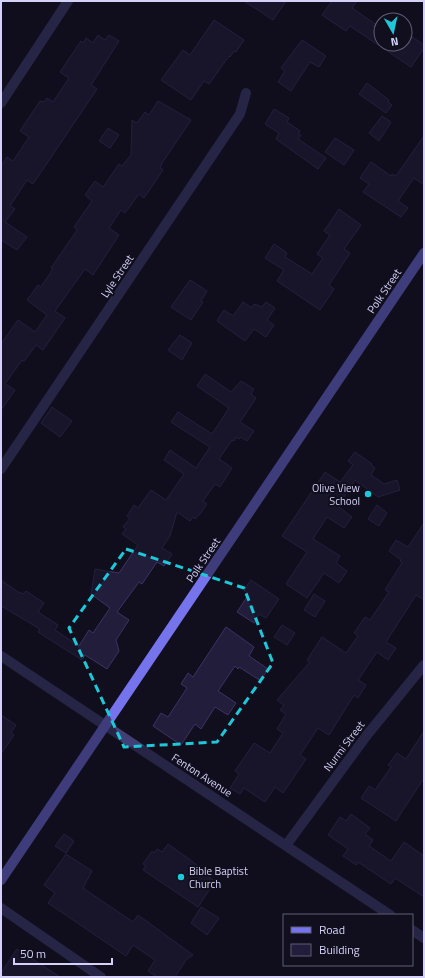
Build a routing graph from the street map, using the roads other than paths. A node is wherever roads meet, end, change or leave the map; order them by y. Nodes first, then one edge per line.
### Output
1 (68, 1) edge
2 (246, 93) dead end
3 (1, 103) edge
4 (424, 253) edge
5 (1, 469) edge
6 (1, 656) edge
7 (424, 665) edge
8 (106, 727) junction
9 (286, 844) junction
10 (1, 880) edge
11 (1, 908) edge
12 (389, 914) edge
13 (413, 931) edge
14 (424, 938) edge
15 (101, 977) edge

1 - 3 street
2 - 5 street, Lyle Street
4 - 8 street, Polk Street
6 - 8 street, Fenton Avenue
7 - 9 street, Nurmi Street
8 - 9 street, Fenton Avenue
8 - 10 street, Polk Street
9 - 12 street, Fenton Avenue
11 - 15 street
13 - 14 street

